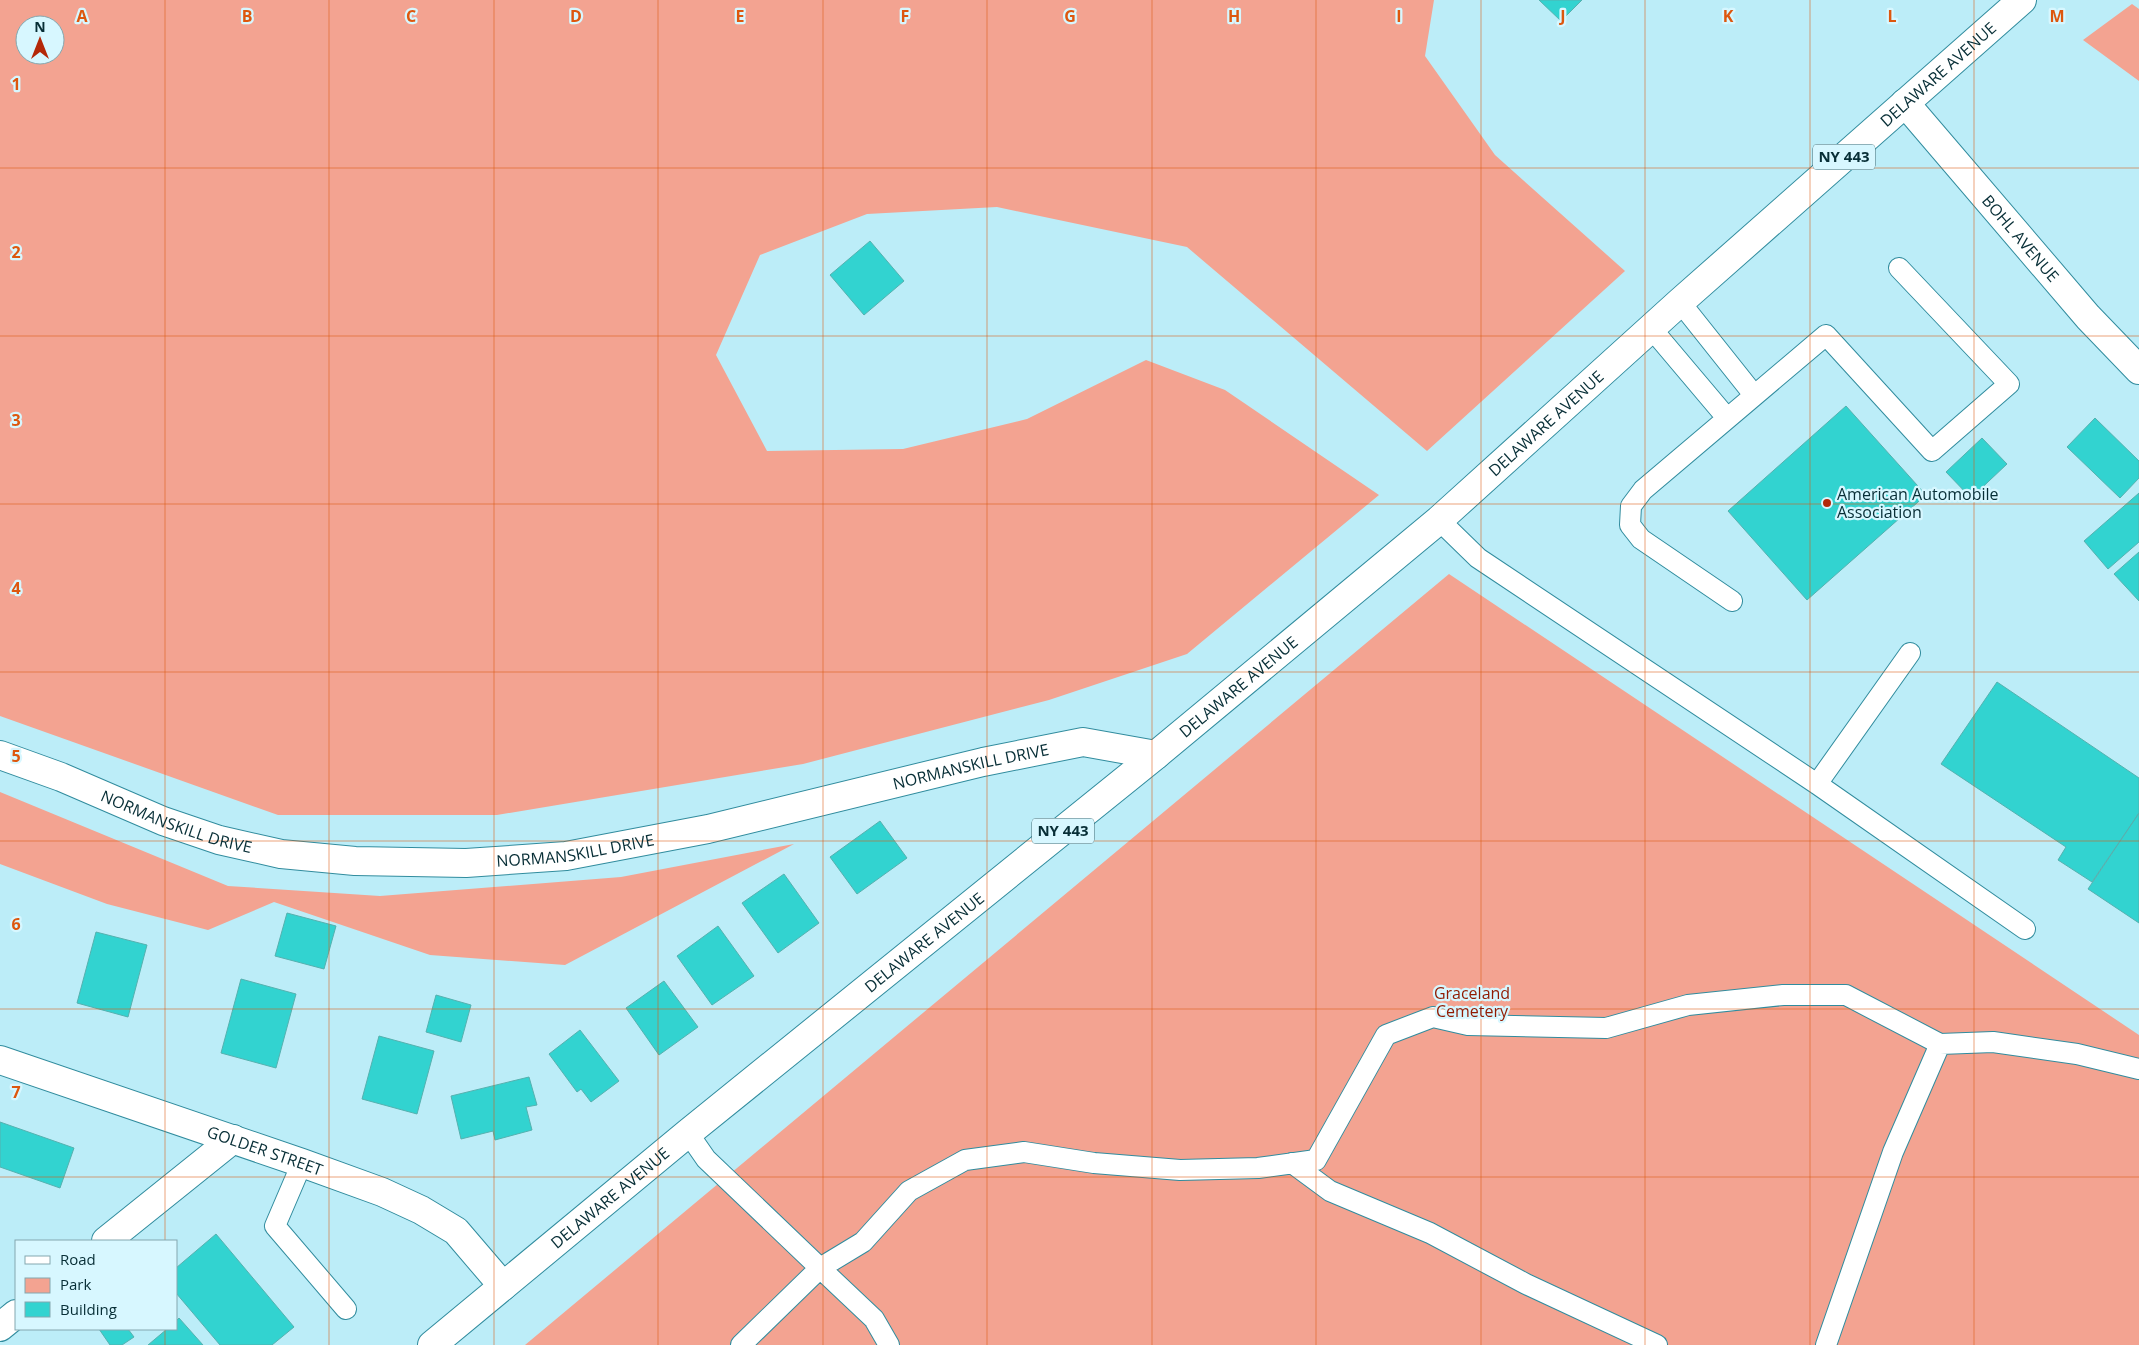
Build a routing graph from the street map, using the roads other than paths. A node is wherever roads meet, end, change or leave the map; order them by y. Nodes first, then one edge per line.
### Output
1 (2014, 7) edge
2 (1905, 103) junction
3 (1899, 268) dead end
4 (1680, 302) junction
5 (1650, 328) junction
6 (2139, 370) edge
7 (1754, 395) junction
8 (1727, 418) junction
9 (1439, 520) junction
10 (1732, 601) dead end
11 (1910, 653) dead end
12 (0, 755) edge
13 (1156, 755) junction
14 (1817, 784) junction
15 (2025, 929) dead end
16 (1940, 1044) junction
17 (0, 1060) edge
18 (2139, 1069) edge
19 (688, 1133) junction
20 (233, 1139) junction
21 (302, 1163) junction
22 (1292, 1164) junction
23 (107, 1240) edge
24 (820, 1268) junction
25 (503, 1286) junction
26 (346, 1309) dead end
27 (15, 1315) edge
28 (0, 1327) edge
29 (432, 1345) edge
30 (742, 1345) edge
31 (889, 1345) edge
32 (1657, 1345) edge
33 (1826, 1345) edge

1 - 2 street, DELAWARE AVENUE / NY 443
2 - 4 street, DELAWARE AVENUE / NY 443
2 - 6 street, BOHL AVENUE
3 - 7 lane
4 - 5 street, DELAWARE AVENUE / NY 443
4 - 7 lane
5 - 8 lane
5 - 9 street, DELAWARE AVENUE / NY 443
7 - 8 lane
8 - 10 lane
9 - 13 street, DELAWARE AVENUE / NY 443
9 - 14 lane
11 - 14 lane
12 - 13 street, NORMANSKILL DRIVE
13 - 19 street, DELAWARE AVENUE / NY 443
14 - 15 lane
16 - 18 lane
16 - 22 lane
16 - 33 lane
17 - 20 street, GOLDER STREET
19 - 24 lane
19 - 25 street, DELAWARE AVENUE / NY 443
20 - 21 street, GOLDER STREET
20 - 23 street
21 - 25 street, GOLDER STREET
21 - 26 lane
22 - 24 lane
22 - 32 lane
24 - 30 lane
24 - 31 lane
25 - 29 street, DELAWARE AVENUE / NY 443
27 - 28 street

